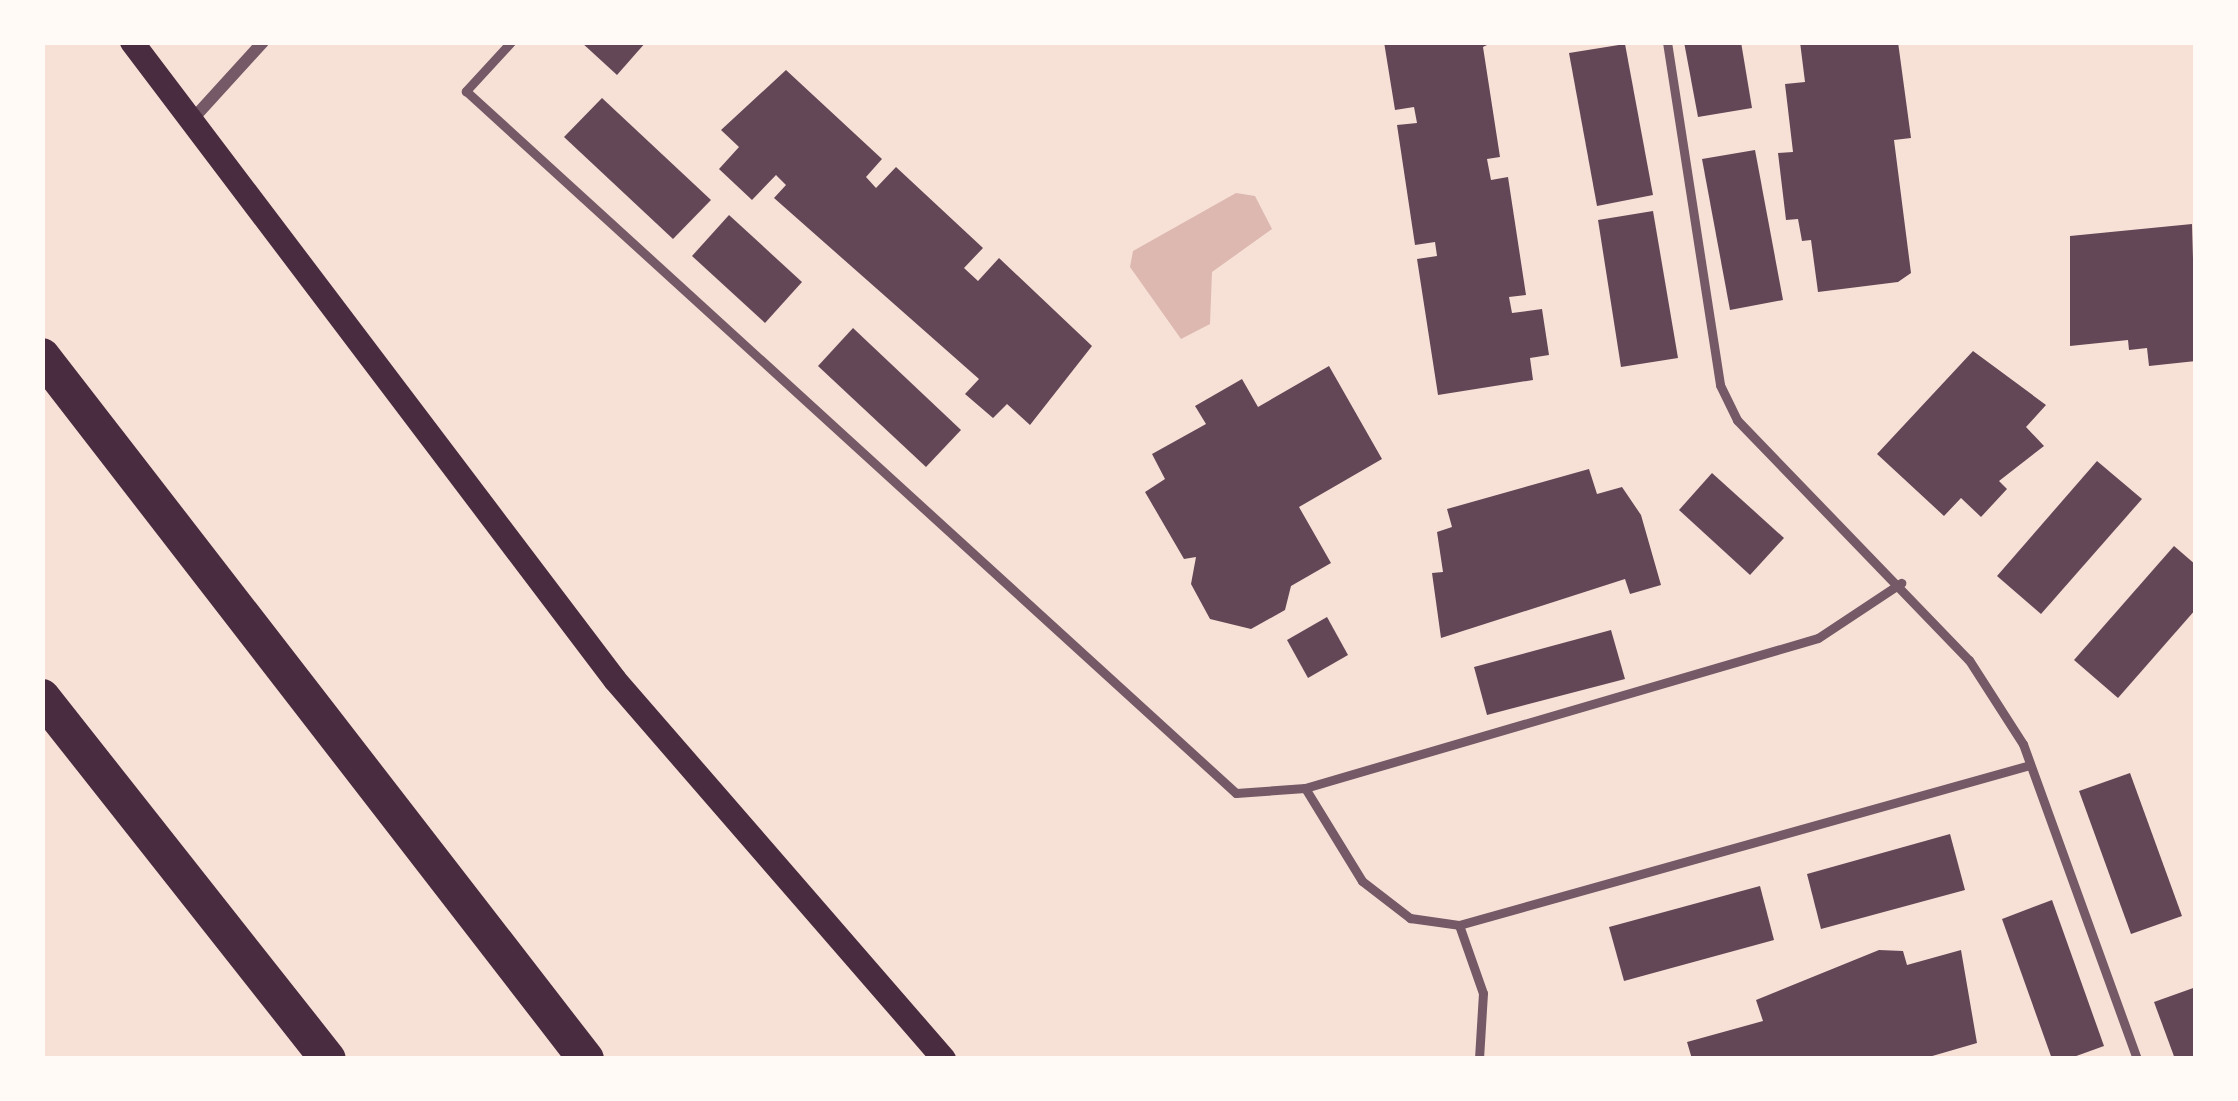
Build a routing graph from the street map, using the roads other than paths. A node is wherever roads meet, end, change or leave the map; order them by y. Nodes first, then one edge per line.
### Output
1 (132, 42) edge
2 (263, 42) edge
3 (511, 42) edge
4 (1667, 42) edge
5 (186, 126) junction
6 (42, 356) edge
7 (1901, 583) junction
8 (42, 697) edge
9 (2030, 765) junction
10 (1305, 788) junction
11 (1459, 925) junction
12 (328, 1059) edge
13 (586, 1059) edge
14 (944, 1059) edge
15 (1480, 1059) edge
16 (2137, 1059) edge

1 - 5 main road
2 - 5 street
3 - 10 lane
4 - 7 lane
5 - 14 main road
6 - 13 highway
7 - 9 lane
7 - 10 lane
8 - 12 highway
9 - 11 lane
9 - 16 lane
10 - 11 lane
11 - 15 lane

